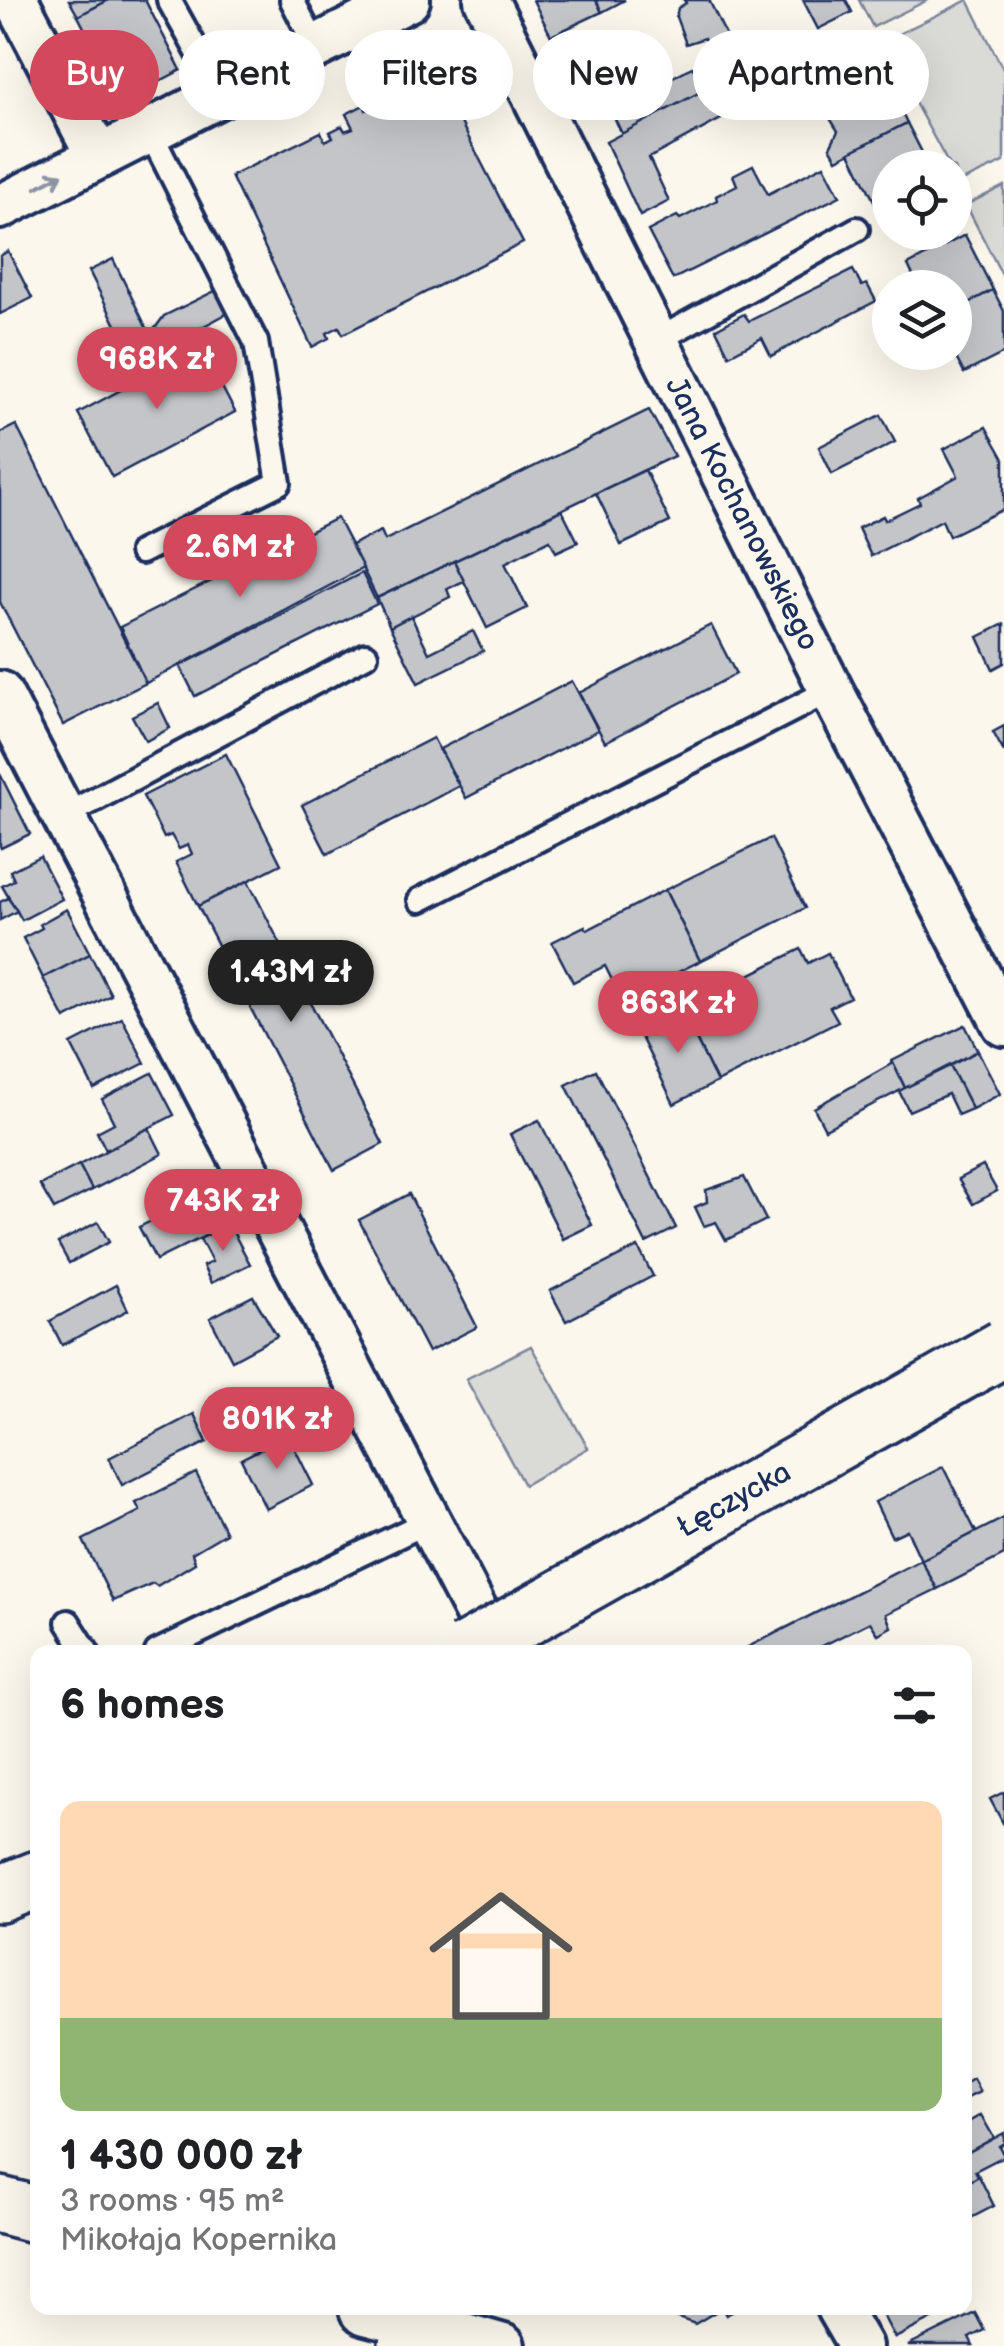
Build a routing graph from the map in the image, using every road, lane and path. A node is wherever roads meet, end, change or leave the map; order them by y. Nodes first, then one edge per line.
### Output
1 (16, 0) edge
2 (169, 0) edge
3 (292, 0) edge
4 (408, 0) edge
5 (486, 0) edge
6 (186, 30) edge
7 (308, 30) edge
8 (325, 42) edge
9 (179, 115) edge
10 (149, 130) junction
11 (98, 156) junction
12 (0, 208) edge
13 (856, 229) dead end
14 (656, 342) junction
15 (141, 552) dead end
16 (366, 655) dead end
17 (831, 690) junction
18 (0, 693) edge
19 (64, 816) junction
20 (420, 900) dead end
21 (1004, 1024) edge
22 (1004, 1348) edge
23 (429, 1521) junction
24 (68, 1622) dead end
25 (83, 1645) edge
26 (172, 1645) edge
27 (476, 1645) edge
28 (494, 1645) edge
29 (30, 1882) edge
30 (0, 1894) edge
31 (0, 2205) edge
32 (30, 2213) edge
33 (824, 2315) edge
34 (842, 2315) edge
35 (396, 2325) edge
36 (502, 2346) edge
37 (820, 2346) edge
38 (860, 2346) edge

1 - 11 street
2 - 6 lane
3 - 7 lane
4 - 8 street
5 - 14 street, Jana Kochanowskiego
9 - 10 street
10 - 11 street
10 - 15 lane
12 -> 11 street
13 - 14 lane
14 - 17 street, Jana Kochanowskiego
16 - 19 lane
17 - 20 lane
17 - 21 street, Jana Kochanowskiego
18 - 19 street
19 - 23 street
22 - 27 street, Łęczycka, bridge
23 - 26 lane
23 - 28 street
24 - 25 lane
29 - 30 street
31 - 32 street
33 - 37 street
34 - 38 street
35 - 36 street

